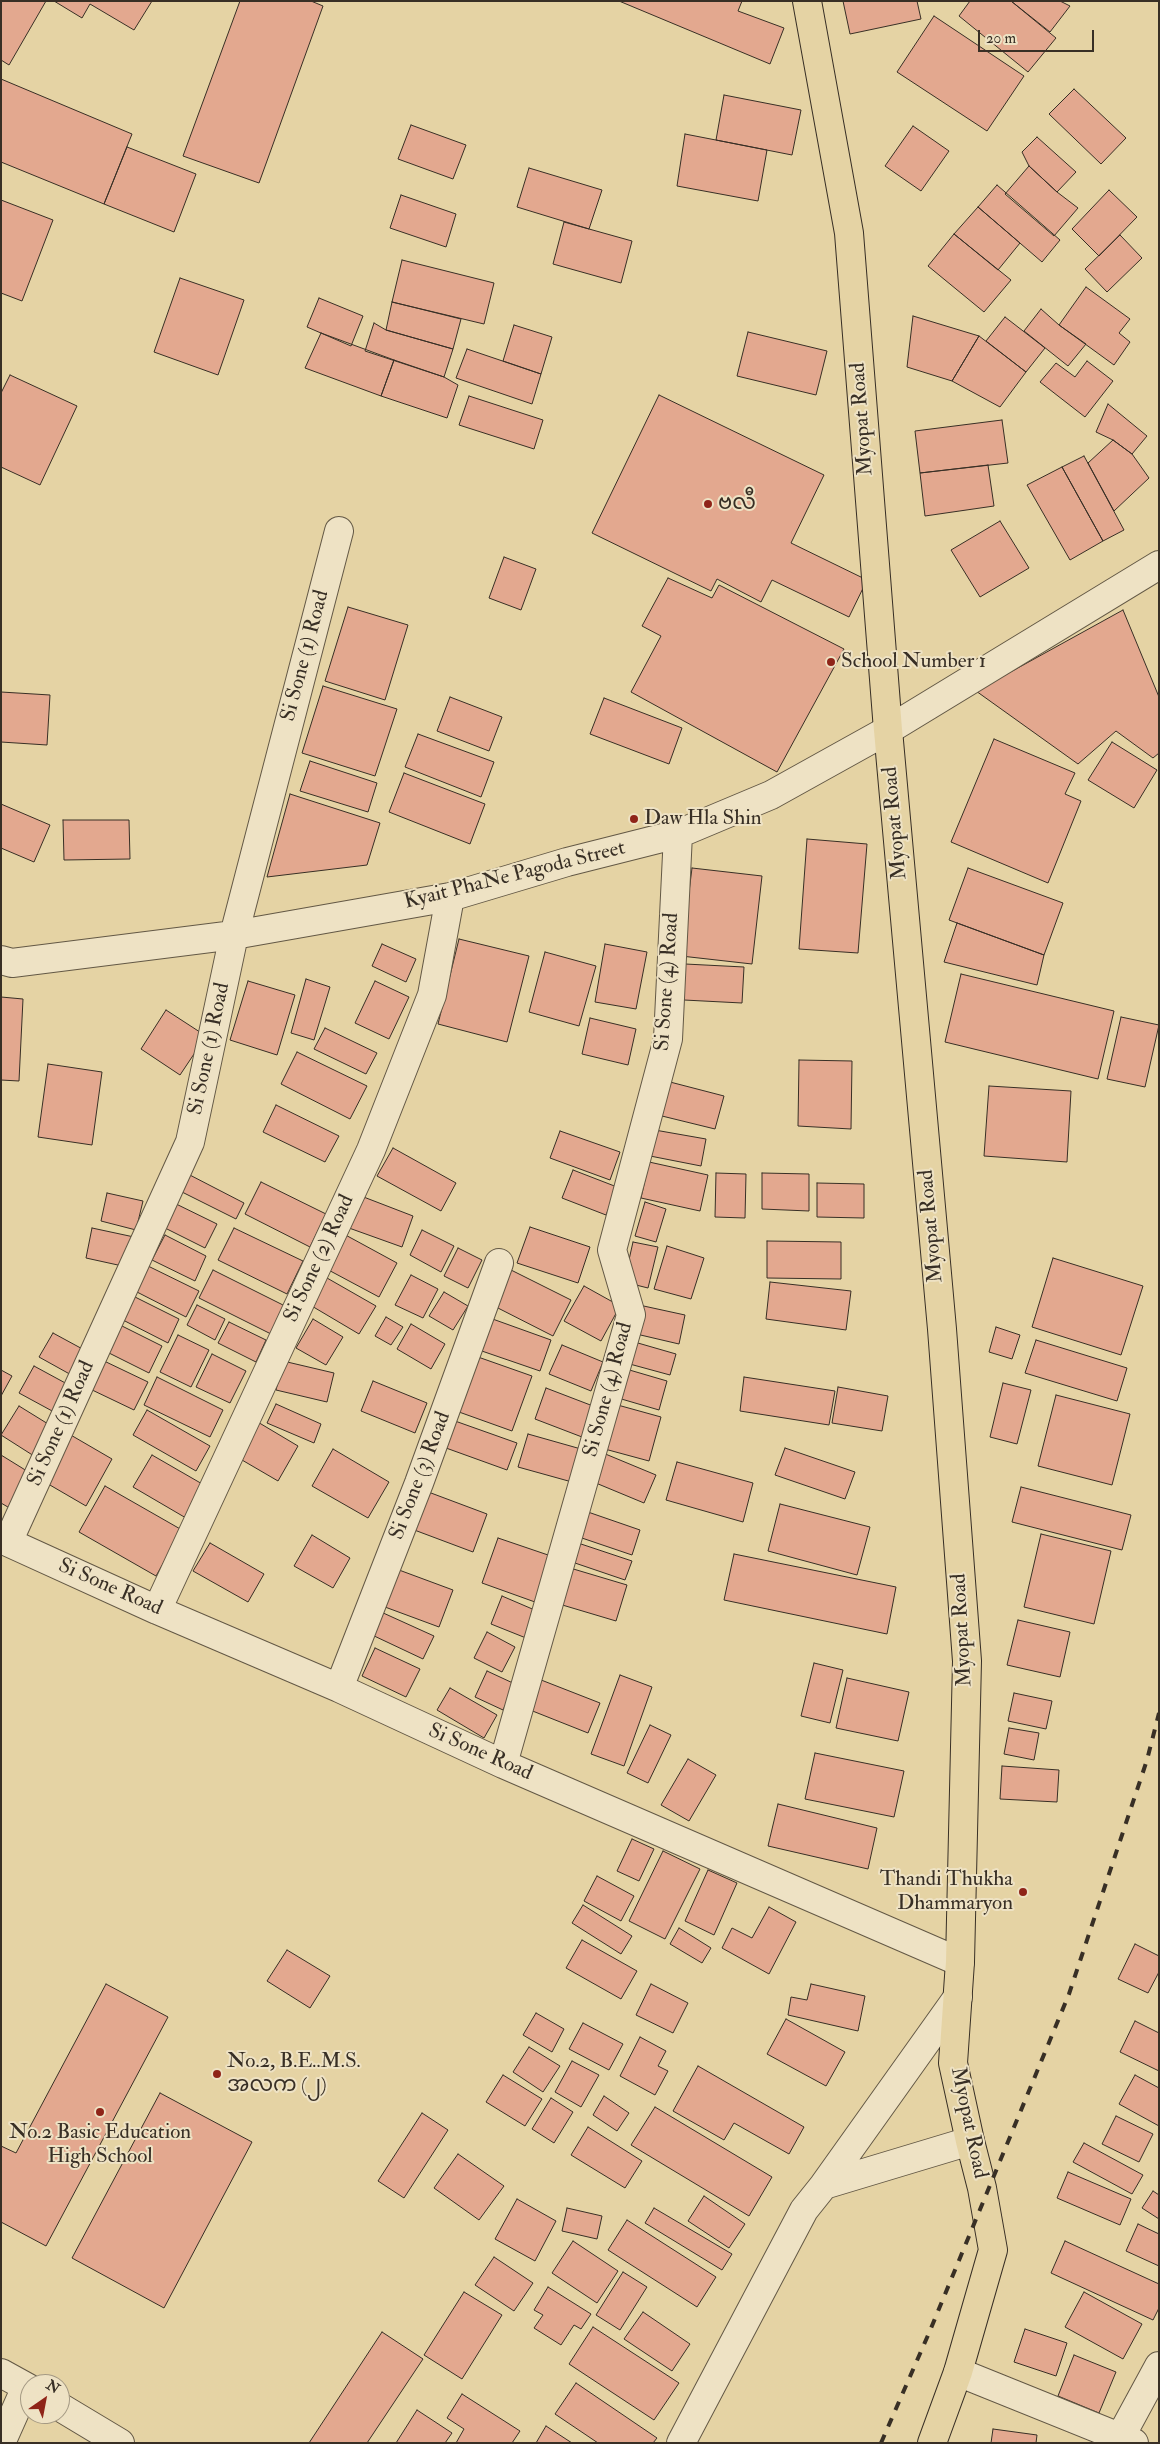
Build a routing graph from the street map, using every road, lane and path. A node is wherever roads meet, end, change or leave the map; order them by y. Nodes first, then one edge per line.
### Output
1 (807, 1) edge
2 (339, 530) dead end
3 (1159, 565) edge
4 (888, 730) junction
5 (678, 834) junction
6 (450, 897) junction
7 (234, 935) junction
8 (1, 960) edge
9 (499, 1263) dead end
10 (5, 1540) edge
11 (157, 1610) junction
12 (339, 1688) junction
13 (503, 1764) junction
14 (960, 1962) junction
15 (958, 1997) junction
16 (970, 2142) junction
17 (824, 2185) junction
18 (1159, 2366) edge
19 (958, 2372) junction
20 (1, 2373) edge
21 (20, 2384) edge
22 (20, 2404) edge
23 (70, 2413) edge
24 (1128, 2440) edge
25 (1, 2443) edge
26 (120, 2443) edge
27 (681, 2443) edge
28 (932, 2443) edge

1 - 4 main road, Myopat Road
2 - 7 street, Si Sone (1) Road
3 - 4 street, Kyait PhaNe Pagoda Street
4 - 5 street, Kyait PhaNe Pagoda Street
4 - 14 main road, Myopat Road
5 - 6 street, Kyait PhaNe Pagoda Street
5 - 13 street, Si Sone (4) Road
6 - 7 street, Kyait PhaNe Pagoda Street
6 - 11 street, Si Sone (2) Road
7 - 8 street, Kyait PhaNe Pagoda Street
7 - 10 street, Si Sone (1) Road
9 - 12 street, Si Sone (3) Road
10 - 11 street, Si Sone Road
11 - 12 street, Si Sone Road
12 - 13 street, Si Sone Road
13 - 14 street, Si Sone Road
14 - 15 main road, Myopat Road
15 - 16 main road, Myopat Road
15 - 17 street
16 - 17 street
16 - 19 main road, Myopat Road
17 - 27 street
18 - 24 street
19 - 24 street
19 - 28 main road, Myopat Road
20 - 21 street
22 - 25 street
23 - 26 street

